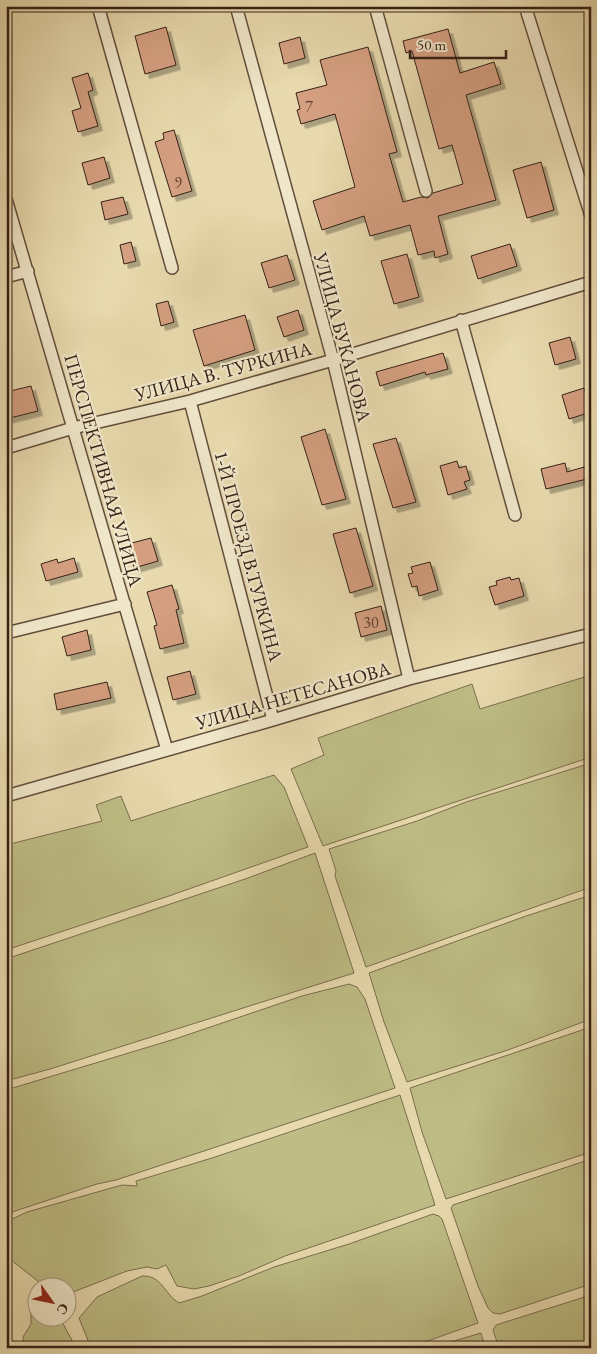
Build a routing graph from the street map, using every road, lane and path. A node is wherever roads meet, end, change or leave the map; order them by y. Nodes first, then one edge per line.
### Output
1 (98, 6) edge
2 (236, 6) edge
3 (375, 6) edge
4 (525, 6) edge
5 (426, 191) dead end
6 (6, 199) edge
7 (591, 216) edge
8 (172, 268) dead end
9 (28, 271) junction
10 (6, 277) edge
11 (591, 282) edge
12 (461, 320) junction
13 (333, 360) junction
14 (190, 400) junction
15 (73, 428) junction
16 (6, 448) edge
17 (515, 515) dead end
18 (125, 604) junction
19 (6, 633) edge
20 (591, 634) edge
21 (409, 679) junction
22 (273, 720) junction
23 (167, 750) junction
24 (6, 796) edge

1 - 8 street
2 - 13 street, УЛИЦА БУКАНОВА
3 - 5 street
4 - 7 street
6 - 9 street, ПЕРСПЕКТИВНАЯ УЛИЦА
9 - 10 street
9 - 15 street, ПЕРСПЕКТИВНАЯ УЛИЦА
11 - 12 street, УЛИЦА В. ТУРКИНА
12 - 13 street, УЛИЦА В. ТУРКИНА
12 - 17 street
13 - 14 street, УЛИЦА В. ТУРКИНА
13 - 21 street, УЛИЦА БУКАНОВА
14 - 15 street, УЛИЦА В. ТУРКИНА
14 - 22 street, 1-Й ПРОЕЗД В.ТУРКИНА
15 - 16 street, УЛИЦА В. ТУРКИНА
15 - 18 street, ПЕРСПЕКТИВНАЯ УЛИЦА
18 - 19 street
18 - 23 street, ПЕРСПЕКТИВНАЯ УЛИЦА
20 - 21 street, УЛИЦА НЕТЕСАНОВА
21 - 22 street, УЛИЦА НЕТЕСАНОВА
22 - 23 street, УЛИЦА НЕТЕСАНОВА
23 - 24 street, УЛИЦА НЕТЕСАНОВА

